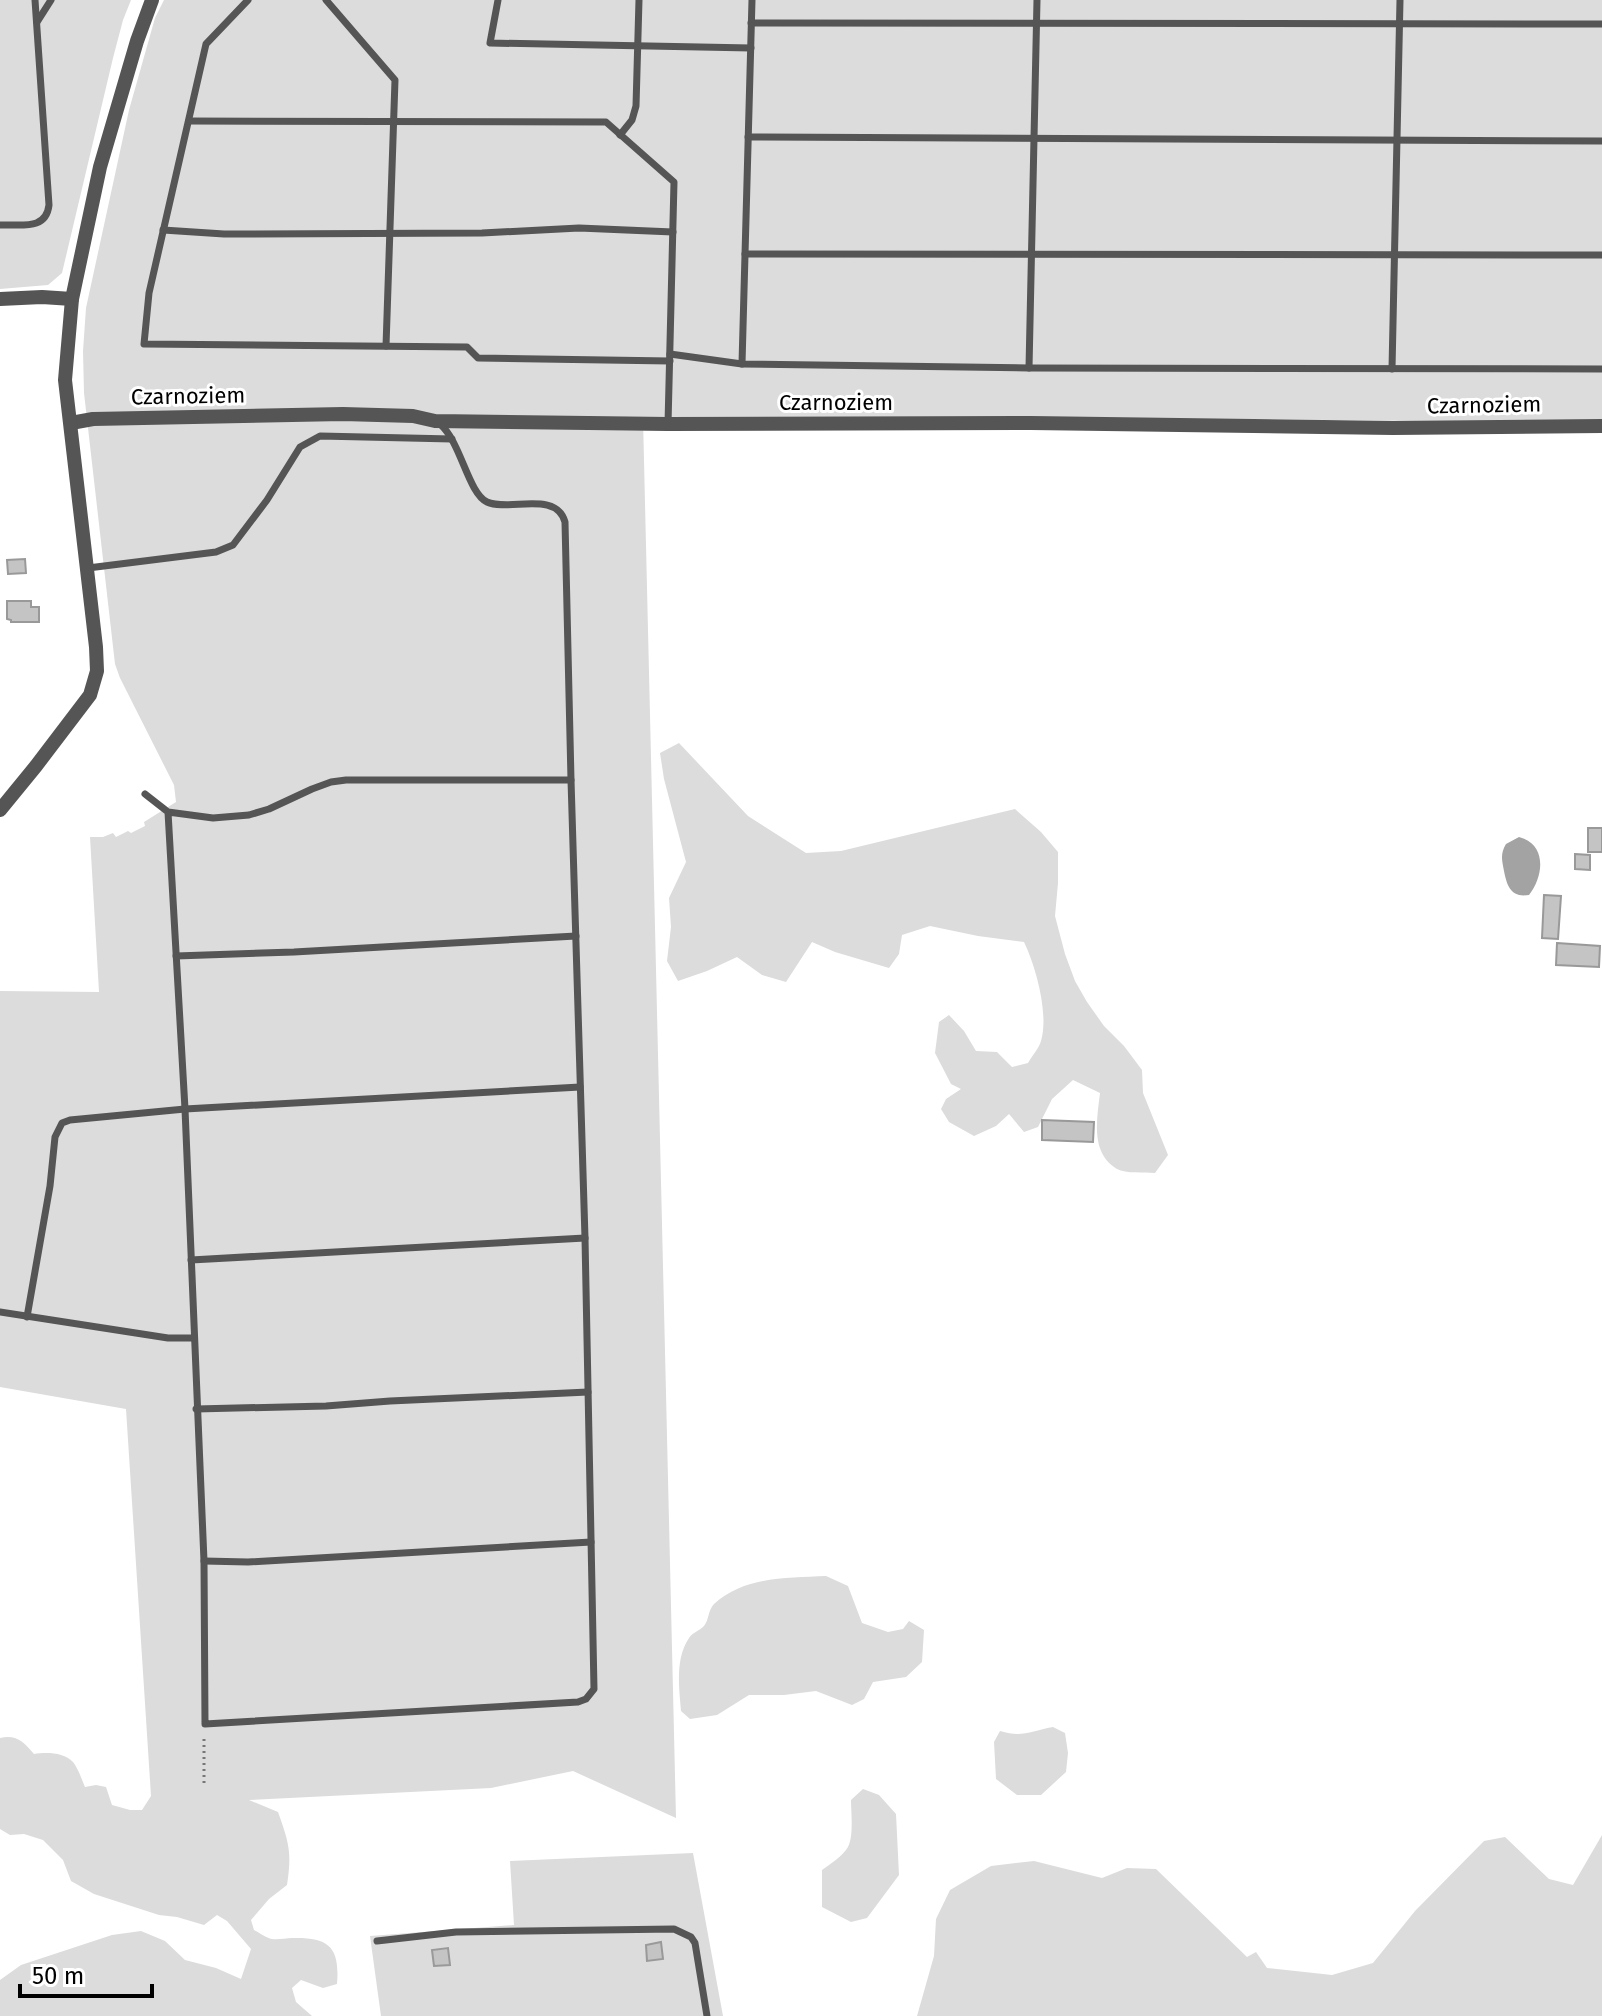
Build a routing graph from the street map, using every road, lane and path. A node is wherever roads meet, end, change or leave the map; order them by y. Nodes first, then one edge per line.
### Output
1 (35, 0) edge
2 (51, 0) edge
3 (152, 0) edge
4 (248, 0) edge
5 (326, 0) edge
6 (498, 0) edge
7 (639, 0) edge
8 (752, 0) edge
9 (1037, 0) edge
10 (1400, 0) edge
11 (37, 22) junction
12 (751, 23) junction
13 (1036, 23) junction
14 (1400, 24) junction
15 (1602, 24) edge
16 (638, 47) junction
17 (751, 48) junction
18 (189, 121) junction
19 (394, 122) junction
20 (620, 135) junction
21 (748, 137) junction
22 (1034, 138) junction
23 (1398, 139) junction
24 (1602, 141) edge
25 (0, 225) edge
26 (163, 230) junction
27 (673, 232) junction
28 (390, 234) junction
29 (1032, 253) junction
30 (745, 254) junction
31 (1395, 254) junction
32 (1602, 255) edge
33 (0, 299) edge
34 (72, 299) junction
35 (386, 346) junction
36 (670, 358) junction
37 (742, 364) junction
38 (1029, 368) junction
39 (1392, 369) junction
40 (1602, 369) edge
41 (435, 421) junction
42 (71, 423) junction
43 (668, 424) junction
44 (1602, 426) edge
45 (452, 439) junction
46 (87, 568) junction
47 (571, 780) junction
48 (145, 794) dead end
49 (0, 810) edge
50 (168, 812) junction
51 (576, 936) junction
52 (176, 956) junction
53 (580, 1087) junction
54 (185, 1109) junction
55 (585, 1238) junction
56 (191, 1260) junction
57 (0, 1312) edge
58 (27, 1317) junction
59 (194, 1338) junction
60 (588, 1392) junction
61 (196, 1409) junction
62 (591, 1542) junction
63 (204, 1561) junction
64 (205, 1724) junction
65 (204, 1783) dead end
66 (377, 1941) dead end
67 (707, 2016) edge

1 - 11 lane
2 - 11 lane
3 - 34 street
4 - 18 lane
5 - 19 lane
6 - 16 lane
7 - 16 lane
8 - 12 lane
9 - 13 lane
10 - 14 lane
11 - 25 lane
12 - 13 lane
12 - 17 lane
13 - 14 lane
13 - 22 lane
14 - 15 lane
14 - 23 lane
16 - 17 lane
16 - 20 lane
17 - 21 lane
18 - 19 lane
18 - 26 lane
19 - 20 lane
19 - 28 lane
20 - 27 lane
21 - 22 lane
21 - 30 lane
22 - 23 lane
22 - 29 lane
23 - 24 lane
23 - 31 lane
26 - 28 lane
26 - 35 lane
27 - 28 lane
27 - 36 lane
28 - 35 lane
29 - 30 lane
29 - 31 lane
29 - 38 lane
30 - 37 lane
31 - 32 lane
31 - 39 lane
33 - 34 street
34 - 42 street
35 - 36 lane
36 - 37 lane
36 - 43 lane
37 - 38 lane
38 - 39 lane
39 - 40 lane
41 - 42 street, Czarnoziem
41 - 43 street, Czarnoziem
41 - 45 lane
42 - 46 street
43 - 44 street, Czarnoziem
45 - 46 lane
45 - 47 lane
46 - 49 street
47 - 50 lane
47 - 51 lane
48 - 50 lane
50 - 52 lane
51 - 52 lane
51 - 53 lane
52 - 54 lane
53 - 54 lane
53 - 55 lane
54 - 56 lane
54 - 58 lane
55 - 56 lane
55 - 60 lane
56 - 59 lane
57 - 58 lane
58 - 59 lane
59 - 61 lane
60 - 61 lane
60 - 62 lane
61 - 63 lane
62 - 63 lane
62 - 64 lane
63 - 64 lane
64 - 65 path
66 - 67 lane

